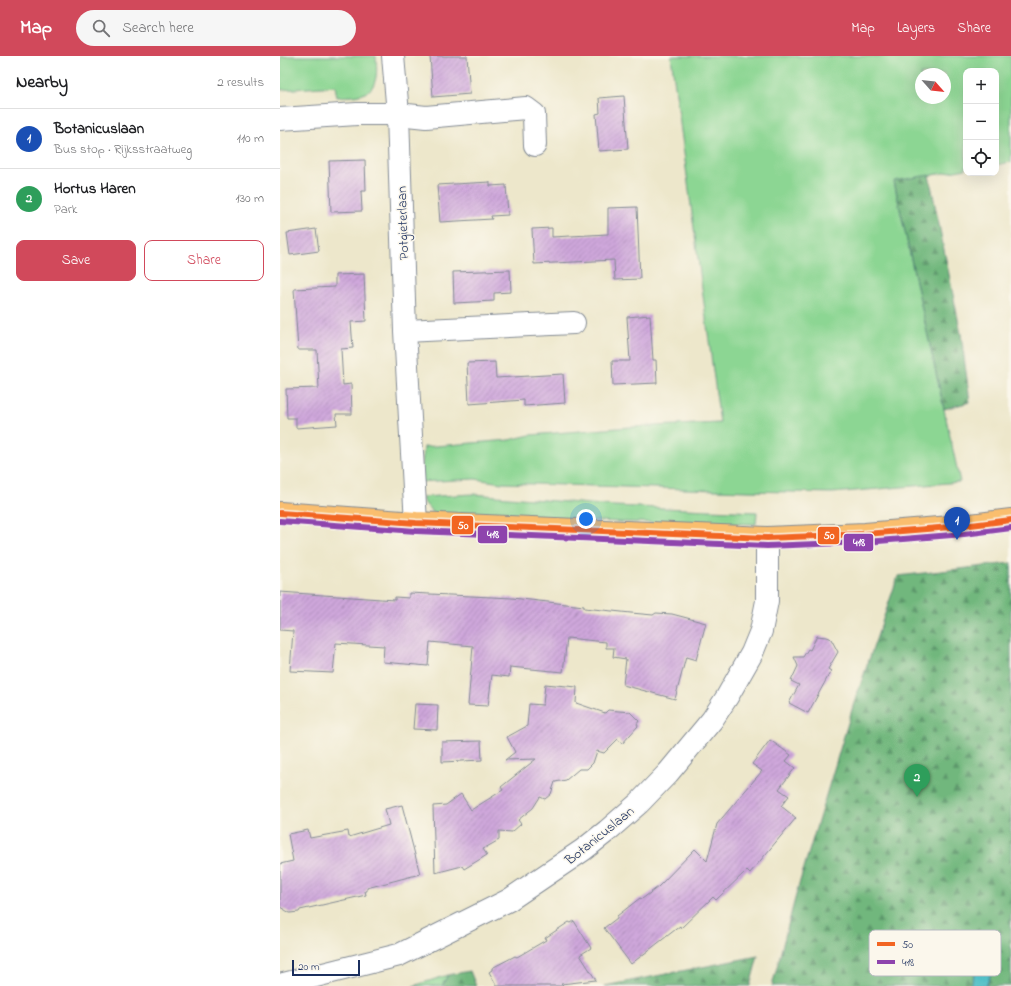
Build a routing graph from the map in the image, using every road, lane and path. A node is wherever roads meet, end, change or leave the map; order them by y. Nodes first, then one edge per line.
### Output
1 (393, 56) edge
2 (398, 114) junction
3 (280, 119) edge
4 (535, 145) dead end
5 (574, 323) dead end
6 (405, 331) junction
7 (280, 513) edge
8 (1011, 520) edge
9 (416, 522) junction
10 (767, 538) junction
11 (321, 980) edge
12 (280, 985) edge

1 - 2 street, Potgieterlaan
2 - 3 street
2 - 4 street
2 - 6 street, Potgieterlaan
5 - 6 street
6 - 9 street, Potgieterlaan
7 - 9 main road
8 - 10 main road
9 - 10 main road
10 - 11 street, Botanicuslaan
11 - 12 street, Botanicuslaan

